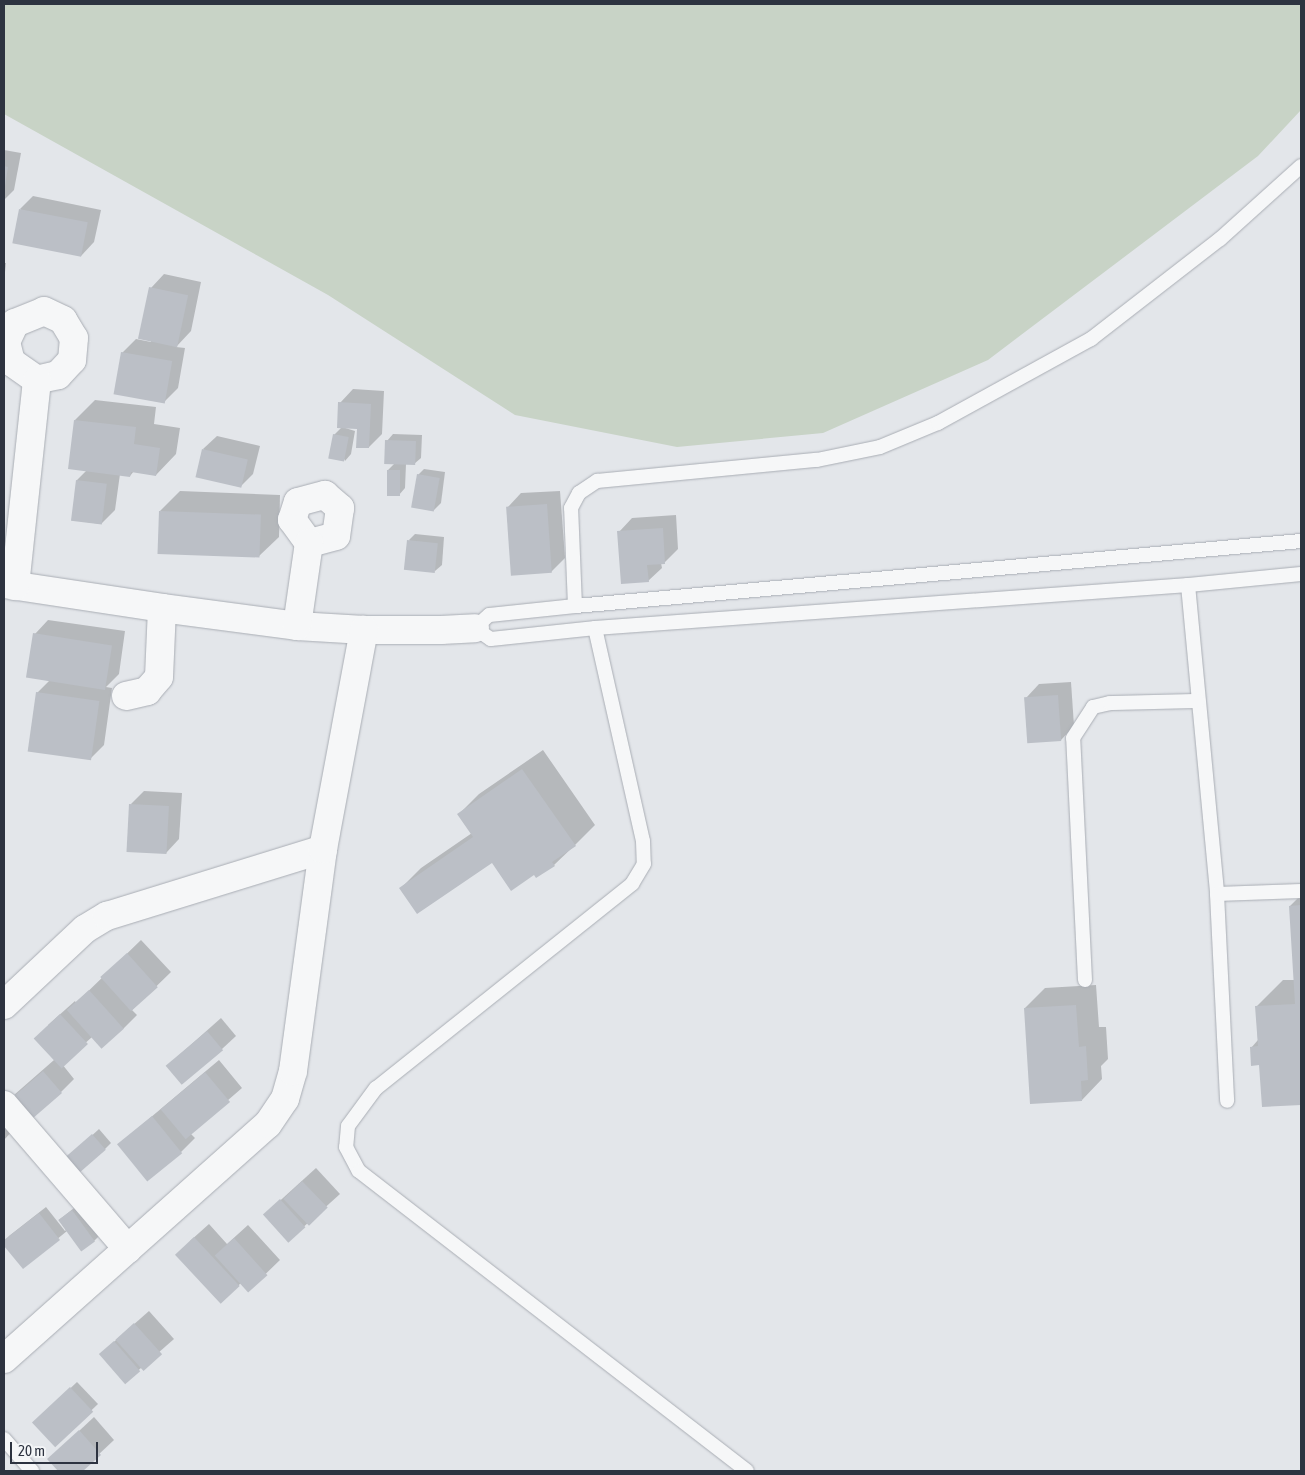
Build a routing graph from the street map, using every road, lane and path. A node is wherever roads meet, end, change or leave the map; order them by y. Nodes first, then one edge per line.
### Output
1 (1301, 166) edge
2 (37, 380) dead end
3 (1301, 541) edge
4 (309, 543) dead end
5 (1301, 574) edge
6 (9, 585) edge
7 (1188, 585) junction
8 (574, 606) junction
9 (162, 608) junction
10 (297, 626) junction
11 (475, 628) junction
12 (595, 628) junction
13 (364, 630) junction
14 (126, 696) dead end
15 (1198, 701) junction
16 (322, 849) junction
17 (1301, 891) edge
18 (1216, 894) junction
19 (1085, 980) dead end
20 (4, 1005) edge
21 (1227, 1101) dead end
22 (4, 1105) edge
23 (128, 1249) junction
24 (4, 1359) edge
25 (4, 1439) edge
26 (32, 1471) edge
27 (747, 1471) edge

1 - 8 lane
2 - 6 street
3 - 8 lane
4 - 10 street
5 - 7 lane
6 - 9 street
7 - 12 lane
7 - 15 lane
8 - 11 lane
9 - 10 street
9 - 14 street
10 - 13 street
11 - 12 lane
11 - 13 street
12 - 27 lane
13 - 16 street
15 - 18 lane
15 - 19 lane
16 - 20 street
16 - 23 street
17 - 18 lane
18 - 21 lane
22 - 23 street
23 - 24 street
25 - 26 lane

